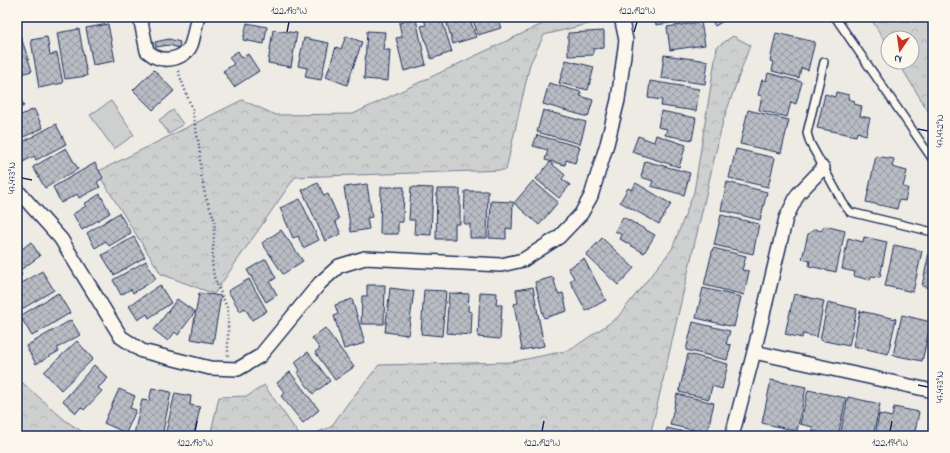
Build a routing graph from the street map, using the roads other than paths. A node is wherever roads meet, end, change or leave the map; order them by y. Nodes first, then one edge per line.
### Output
1 (140, 17) edge
2 (198, 17) edge
3 (621, 17) edge
4 (835, 17) edge
5 (824, 62) dead end
6 (933, 160) edge
7 (823, 168) junction
8 (17, 190) edge
9 (933, 232) edge
10 (754, 352) junction
11 (933, 391) edge
12 (732, 436) edge

1 - 2 street
3 - 8 street
4 - 6 lane
5 - 7 lane
7 - 9 lane
7 - 10 street
10 - 11 street
10 - 12 street

